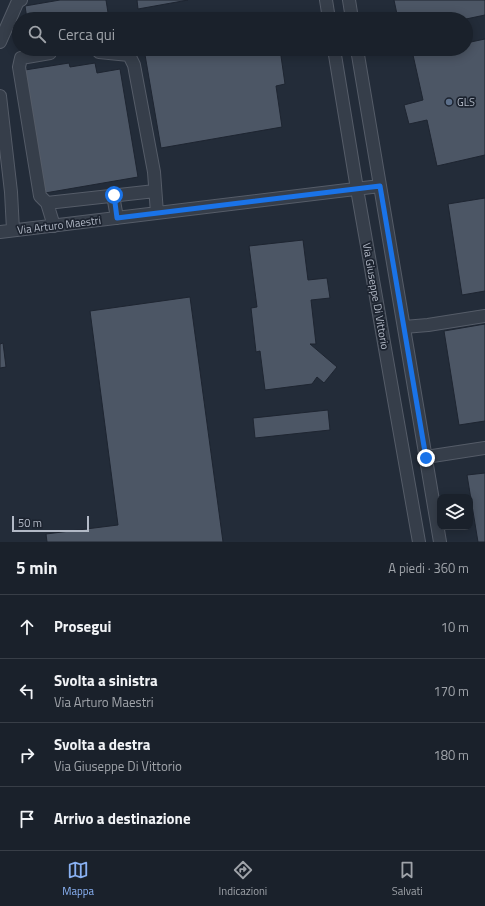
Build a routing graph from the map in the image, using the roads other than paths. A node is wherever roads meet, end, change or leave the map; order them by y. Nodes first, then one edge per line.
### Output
1 (21, 0) edge
2 (326, 0) edge
3 (349, 0) edge
4 (13, 12) edge
5 (328, 12) edge
6 (351, 12) edge
7 (12, 15) edge
8 (0, 42) edge
9 (33, 56) edge
10 (130, 56) edge
11 (335, 56) edge
12 (358, 56) edge
13 (0, 96) edge
14 (380, 186) junction
15 (357, 189) junction
16 (155, 190) junction
17 (114, 195) junction
18 (47, 203) junction
19 (157, 213) junction
20 (117, 218) junction
21 (54, 226) junction
22 (13, 230) junction
23 (0, 232) edge
24 (485, 316) edge
25 (404, 327) junction
26 (485, 448) edge
27 (426, 458) junction
28 (419, 542) edge
29 (440, 542) edge

1 - 4 street
2 - 5 street
3 - 6 street
7 - 8 street
9 - 18 street
10 - 16 street
11 - 15 street, Via Giuseppe Di Vittorio
12 - 14 street, Via Giuseppe Di Vittorio
13 - 22 street
14 - 15 street, Via Arturo Maestri
14 - 25 street, Via Giuseppe Di Vittorio
15 - 19 street, Via Arturo Maestri
15 - 28 street, Via Giuseppe Di Vittorio
16 - 17 street
16 - 19 street
17 - 18 street
17 - 20 street
18 - 21 street
19 - 20 street, Via Arturo Maestri
20 - 21 street, Via Arturo Maestri
21 - 22 street, Via Arturo Maestri
22 - 23 street, Via Arturo Maestri
24 - 25 street
25 - 27 street, Via Giuseppe Di Vittorio
26 - 27 street
27 - 29 street, Via Giuseppe Di Vittorio

